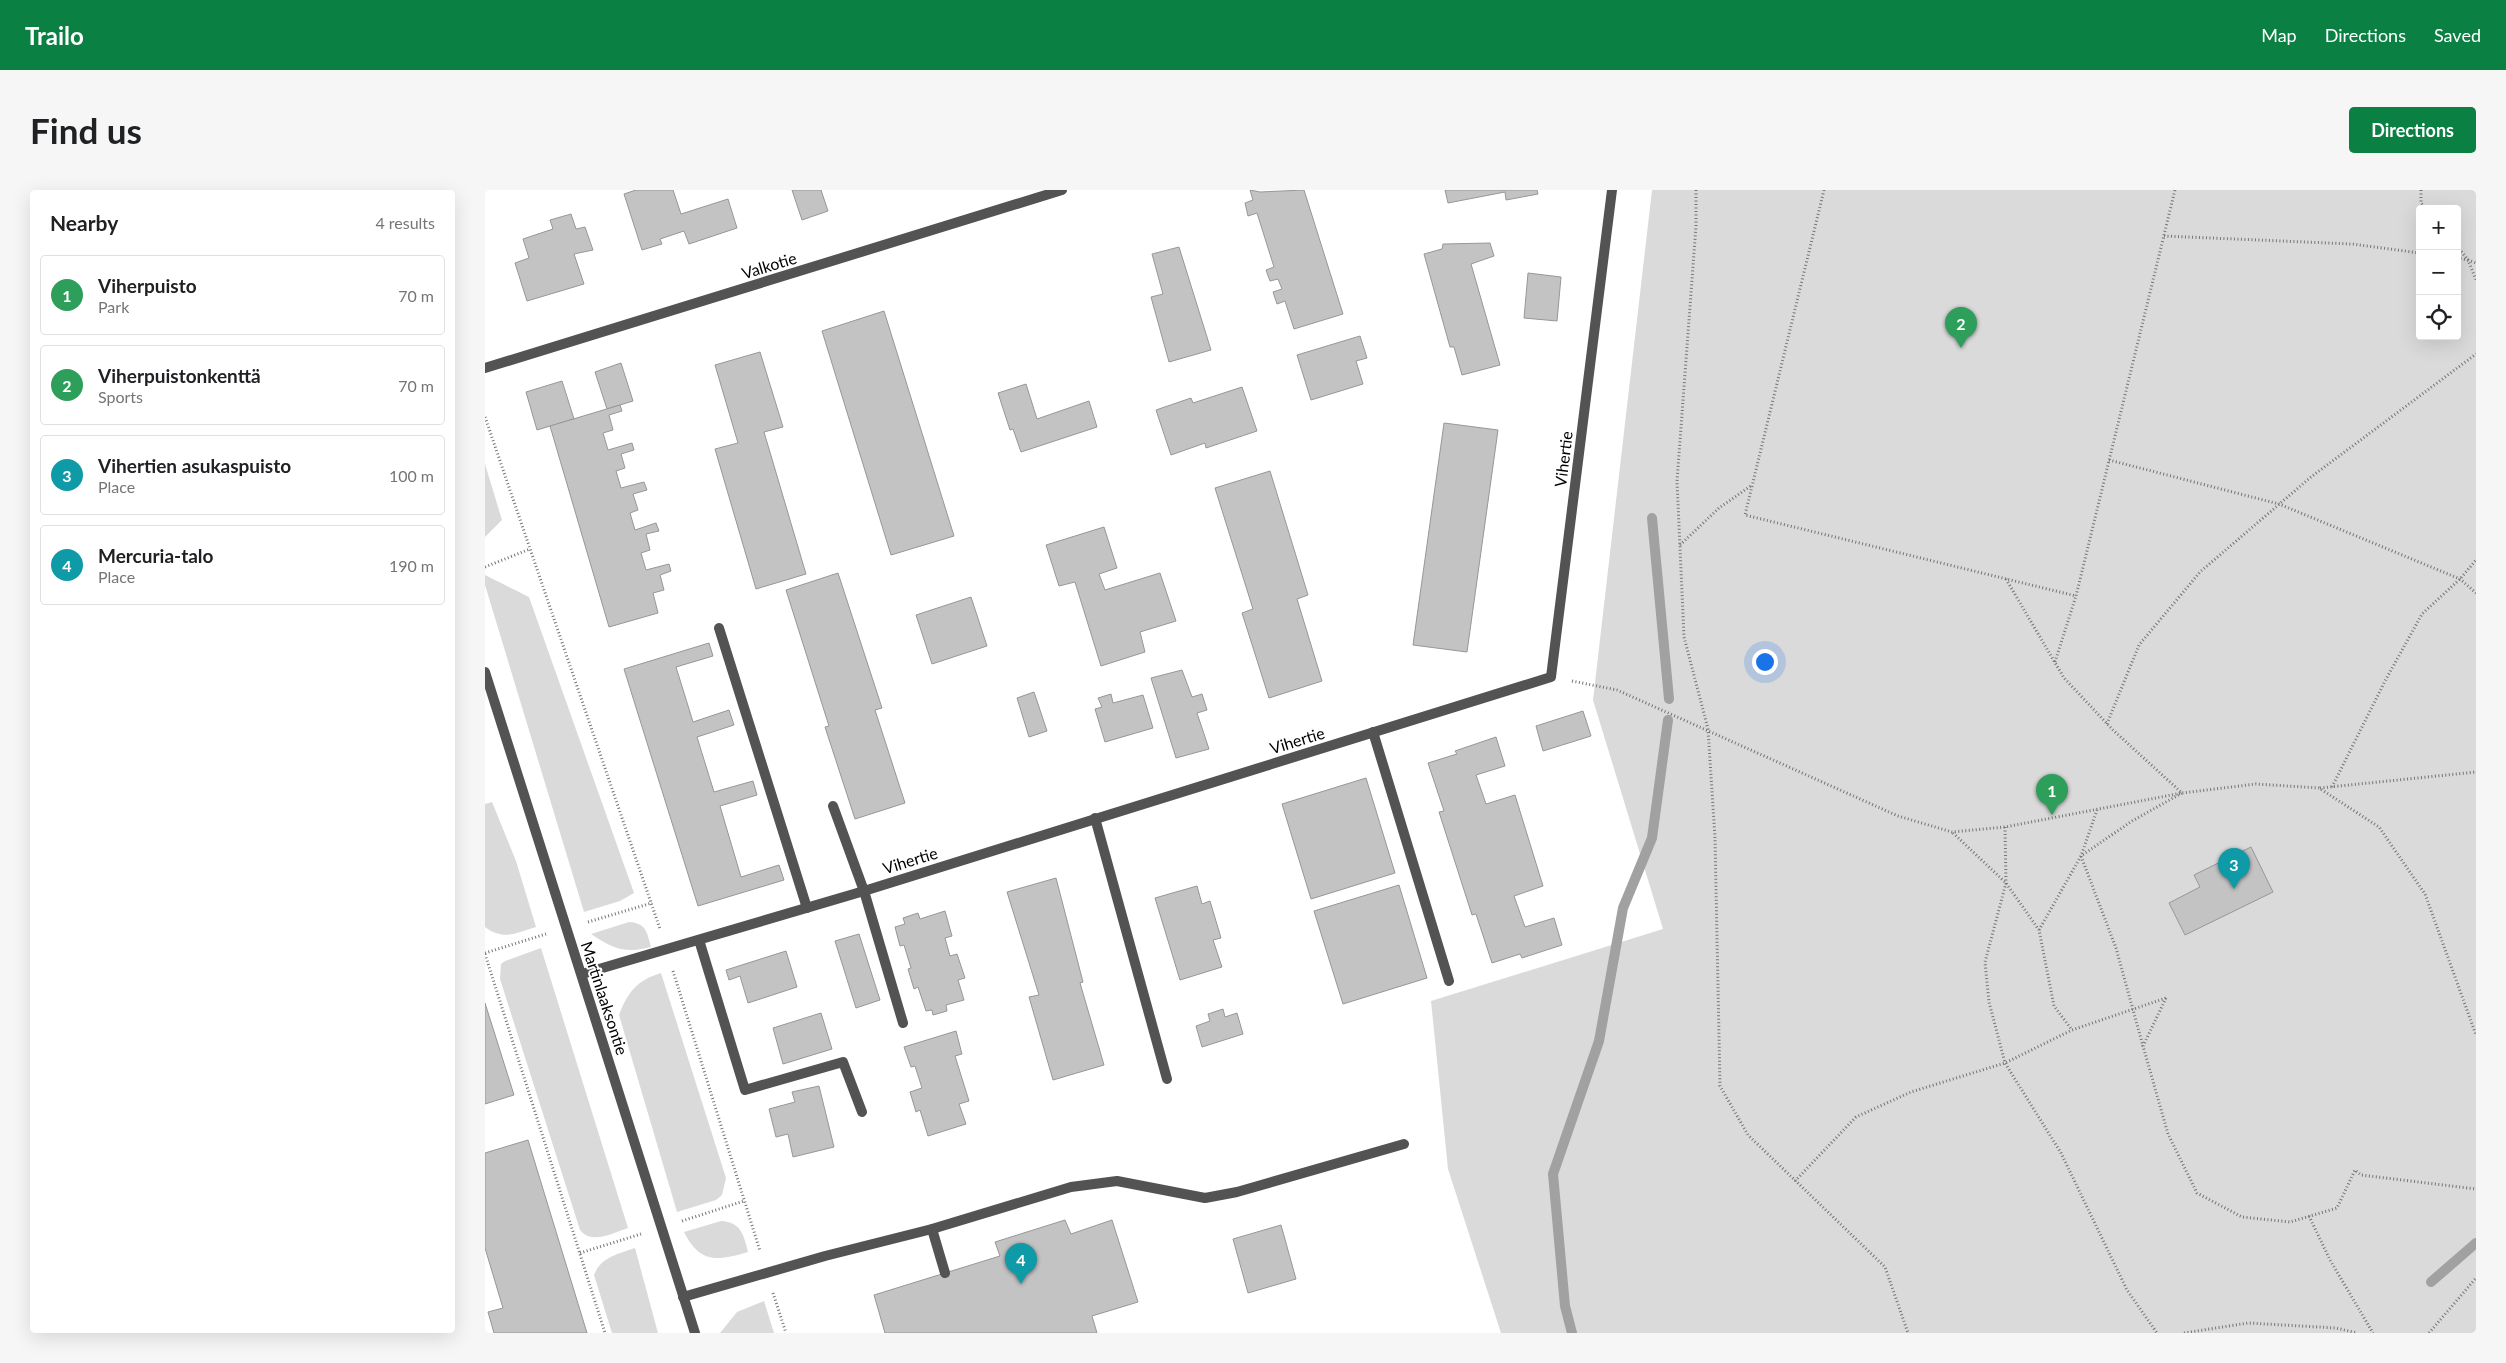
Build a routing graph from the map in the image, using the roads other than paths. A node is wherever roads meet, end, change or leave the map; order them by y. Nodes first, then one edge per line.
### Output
1 (1061, 190) edge
2 (1612, 190) edge
3 (485, 368) edge
4 (719, 628) dead end
5 (485, 672) edge
6 (1373, 732) junction
7 (833, 806) dead end
8 (1095, 818) junction
9 (864, 891) junction
10 (807, 908) junction
11 (699, 940) junction
12 (582, 974) junction
13 (1449, 980) dead end
14 (903, 1023) dead end
15 (1167, 1079) dead end
16 (862, 1112) dead end
17 (1404, 1144) dead end
18 (932, 1229) junction
19 (945, 1273) dead end
20 (683, 1298) junction
21 (695, 1333) edge

1 - 3 street, Valkotie
2 - 6 street, Vihertie
4 - 10 street
5 - 12 street, Martinlaaksontie
6 - 8 street, Vihertie
6 - 13 street
7 - 9 street
8 - 9 street, Vihertie
8 - 15 street
9 - 10 street, Vihertie
9 - 14 street
10 - 11 street, Vihertie
11 - 12 street, Vihertie
11 - 16 street
12 - 20 street, Martinlaaksontie
17 - 18 street
18 - 19 street
18 - 20 street
20 - 21 street, Martinlaaksontie

